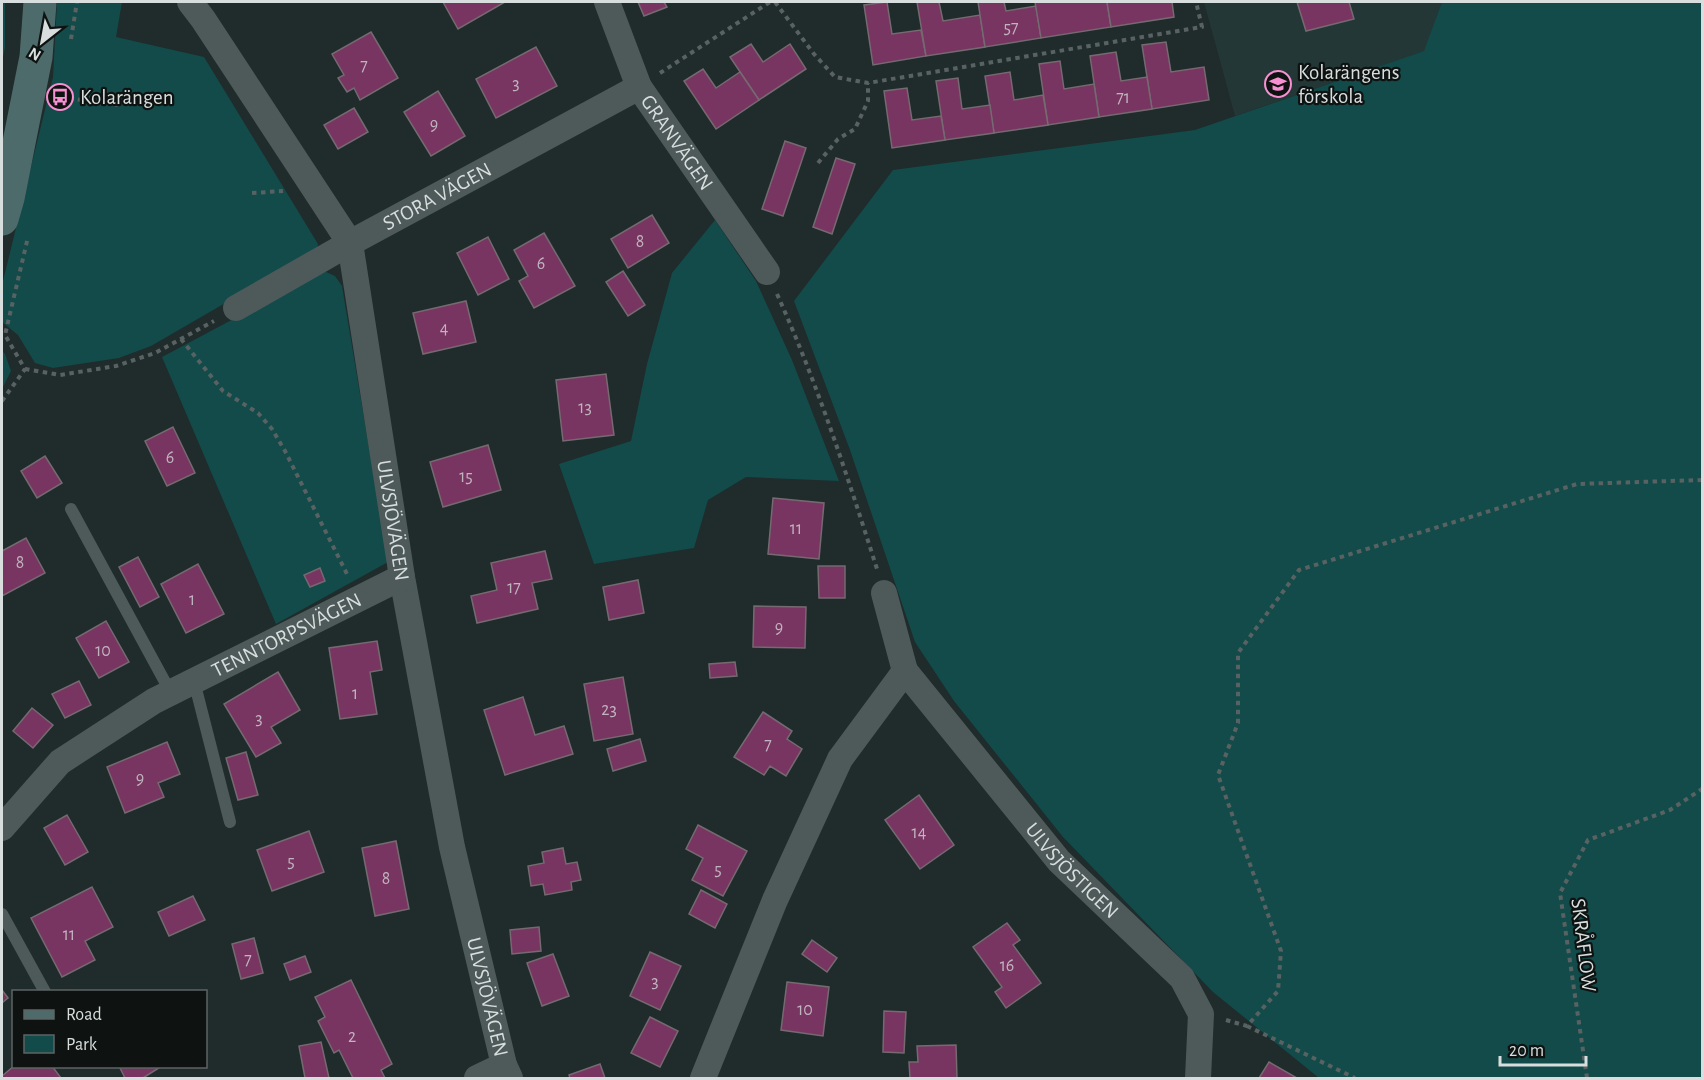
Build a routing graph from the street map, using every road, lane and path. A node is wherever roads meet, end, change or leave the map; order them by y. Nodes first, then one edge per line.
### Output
1 (40, 2) edge
2 (190, 2) edge
3 (606, 2) edge
4 (770, 2) edge
5 (775, 2) edge
6 (1196, 2) edge
7 (868, 83) junction
8 (639, 87) junction
9 (60, 97) dead end
10 (118, 105) dead end
11 (818, 163) dead end
12 (2, 219) edge
13 (350, 243) junction
14 (767, 272) joint
15 (236, 309) joint
16 (5, 335) dead end
17 (181, 339) junction
18 (26, 369) junction
19 (2, 401) edge
20 (1702, 480) edge
21 (71, 509) dead end
22 (402, 577) junction
23 (884, 593) joint
24 (362, 597) junction
25 (905, 671) junction
26 (194, 681) junction
27 (171, 693) junction
28 (1702, 789) edge
29 (230, 822) dead end
30 (2, 828) edge
31 (2, 914) edge
32 (44, 990) edge
33 (1201, 1014) junction
34 (1246, 1026) junction
35 (507, 1072) edge
36 (477, 1078) edge
37 (703, 1078) edge
38 (1198, 1078) edge
39 (1355, 1078) edge
40 (1587, 1078) edge

1 - 12 main road
2 - 13 street, ULVSJÖVÄGEN
3 - 8 street, GRANVÄGEN
4 - 8 path
5 - 7 path
6 - 7 path
7 - 11 path
8 - 13 street, STORA VÄGEN
8 - 14 street, GRANVÄGEN
9 - 10 path
13 - 15 street, STORA VÄGEN
13 - 22 street, ULVSJÖVÄGEN
14 - 23 path
15 - 17 path
16 - 18 path
17 - 18 path
17 - 24 path
18 - 19 path
20 - 34 path
21 - 27 lane
22 - 24 street, TENNTORPSVÄGEN
22 - 35 street, ULVSJÖVÄGEN
23 - 25 street, ULVSJÖSTIGEN
24 - 26 street, TENNTORPSVÄGEN
25 - 33 street, ULVSJÖSTIGEN
25 - 37 street
26 - 27 street, TENNTORPSVÄGEN
26 - 29 lane
27 - 30 street, TENNTORPSVÄGEN
28 - 40 path, SKRÅFLOW
31 - 32 lane
33 - 34 path
33 - 38 street
34 - 39 path
35 - 36 street

